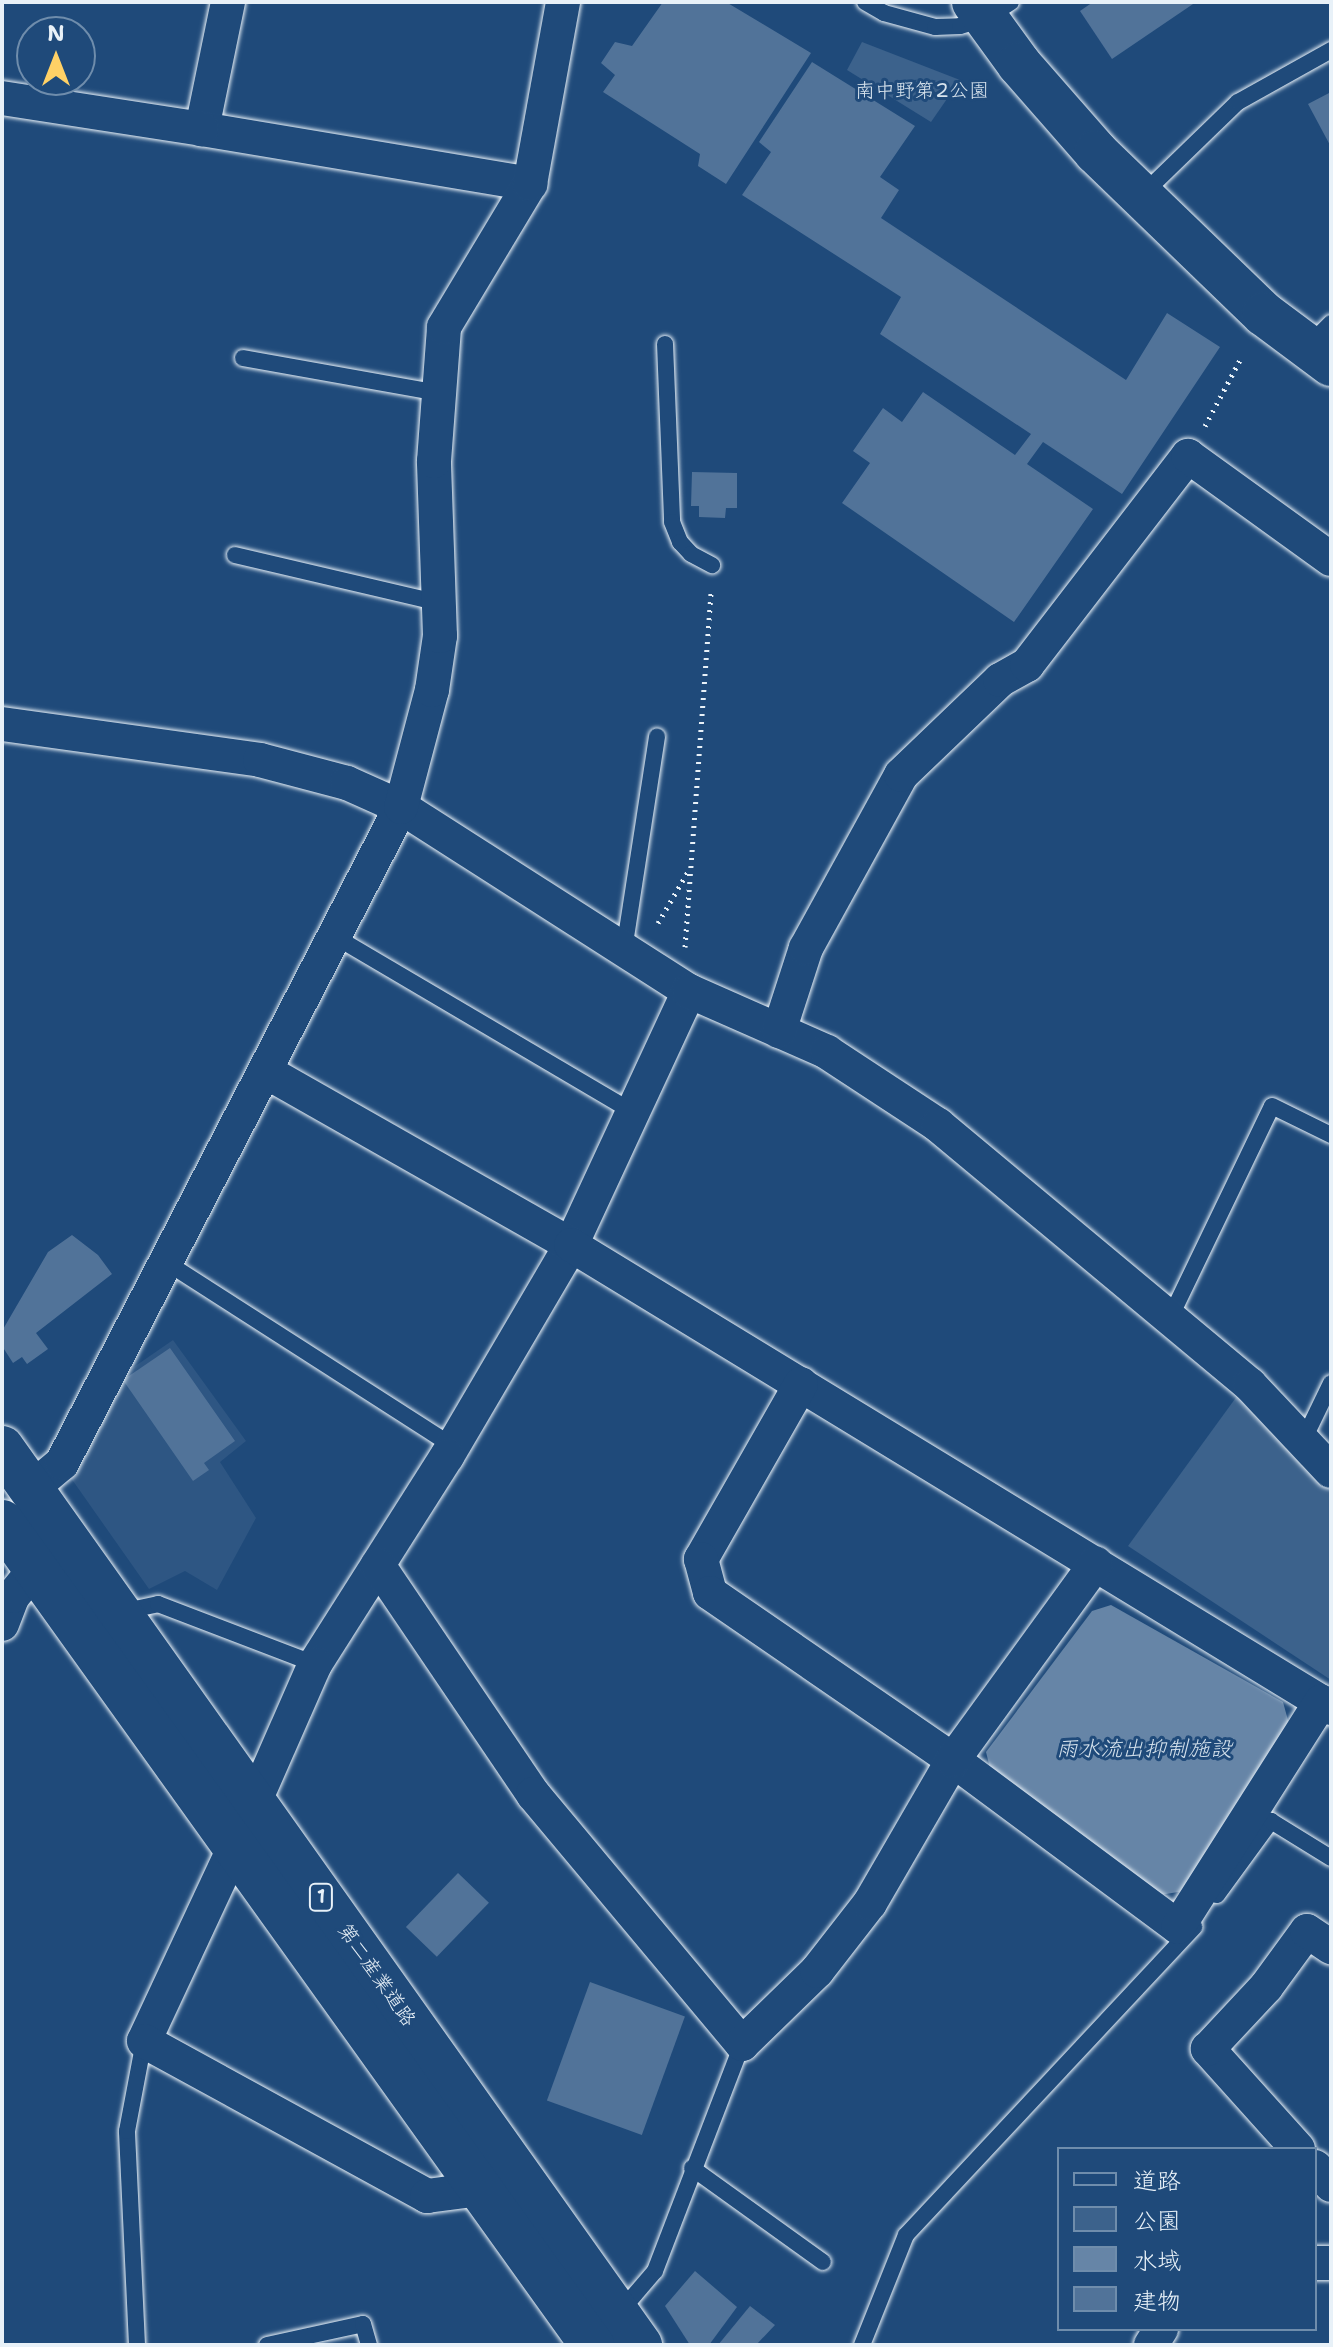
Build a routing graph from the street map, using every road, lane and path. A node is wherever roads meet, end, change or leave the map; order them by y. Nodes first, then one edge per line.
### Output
1 (228, 2) edge
2 (563, 2) edge
3 (865, 2) edge
4 (990, 8) edge
5 (1331, 50) edge
6 (2, 98) edge
7 (202, 129) junction
8 (530, 184) junction
9 (1141, 196) junction
10 (665, 344) dead end
11 (1323, 345) edge
12 (243, 358) dead end
13 (1240, 360) dead end
14 (439, 393) junction
15 (1188, 456) junction
16 (235, 555) dead end
17 (1331, 559) edge
18 (712, 565) joint
19 (439, 603) junction
20 (2, 724) edge
21 (657, 737) dead end
22 (401, 807) junction
23 (690, 868) junction
24 (334, 936) junction
25 (631, 954) junction
26 (686, 989) junction
27 (779, 1031) junction
28 (265, 1071) junction
29 (633, 1112) junction
30 (1331, 1135) edge
31 (571, 1245) junction
32 (166, 1262) junction
33 (1169, 1320) junction
34 (1331, 1383) edge
35 (801, 1384) junction
36 (1303, 1441) junction
37 (453, 1446) junction
38 (2, 1448) edge
39 (1331, 1471) edge
40 (31, 1489) junction
41 (2, 1522) edge
42 (1096, 1563) junction
43 (378, 1565) junction
44 (35, 1569) junction
45 (119, 1613) junction
46 (2, 1624) edge
47 (315, 1664) junction
48 (1326, 1705) edge
49 (953, 1760) junction
50 (254, 1803) junction
51 (235, 1846) junction
52 (1331, 1858) edge
53 (1331, 1947) edge
54 (144, 2041) junction
55 (742, 2044) junction
56 (1296, 2147) edge
57 (692, 2168) junction
58 (1317, 2169) edge
59 (1331, 2185) edge
60 (479, 2189) junction
61 (823, 2262) dead end
62 (617, 2335) edge
63 (137, 2345) edge
64 (267, 2345) edge
65 (369, 2345) edge
66 (862, 2345) edge

1 - 7 street
2 - 8 street
3 - 4 lane
4 - 9 main road
5 - 9 lane
6 - 7 street
7 - 8 street
8 - 14 street
9 - 11 main road
10 - 18 lane
12 - 14 lane
13 - 15 path
14 - 19 street
15 - 17 street
15 - 27 street
16 - 19 lane
18 - 23 path
19 - 22 street
20 - 22 street
21 - 25 lane
22 - 24 street
22 - 25 street
23 - 25 path
23 - 26 path
24 - 28 street
24 - 29 lane
25 - 26 street
26 - 27 street
26 - 29 street
27 - 33 street
28 - 31 street
28 - 32 street
29 - 31 street
30 - 33 lane
31 - 35 street
31 - 37 street
32 - 37 lane
32 - 40 street
33 - 36 street
34 - 36 lane
35 - 42 street
35 - 49 street
36 - 39 street
37 - 43 street
38 - 40 main road, 第二産業道路 / 1
40 - 45 main road, 第二産業道路 / 1
41 - 44 main road, 第二産業道路 / 1
42 - 48 street
42 - 49 street
43 - 47 street
43 - 55 street
44 - 46 street
44 - 51 main road, 第二産業道路 / 1
45 - 47 lane
45 - 50 main road, 第二産業道路 / 1
47 - 50 street
48 - 49 street
49 - 55 street
50 - 62 main road, 第二産業道路 / 1
51 - 54 street
51 - 60 main road, 第二産業道路 / 1
52 - 66 lane
53 - 56 street
54 - 60 street
54 - 63 lane
55 - 57 lane
57 - 61 lane
57 - 62 lane
58 - 59 street
60 - 62 main road, 第二産業道路 / 1
64 - 65 lane

